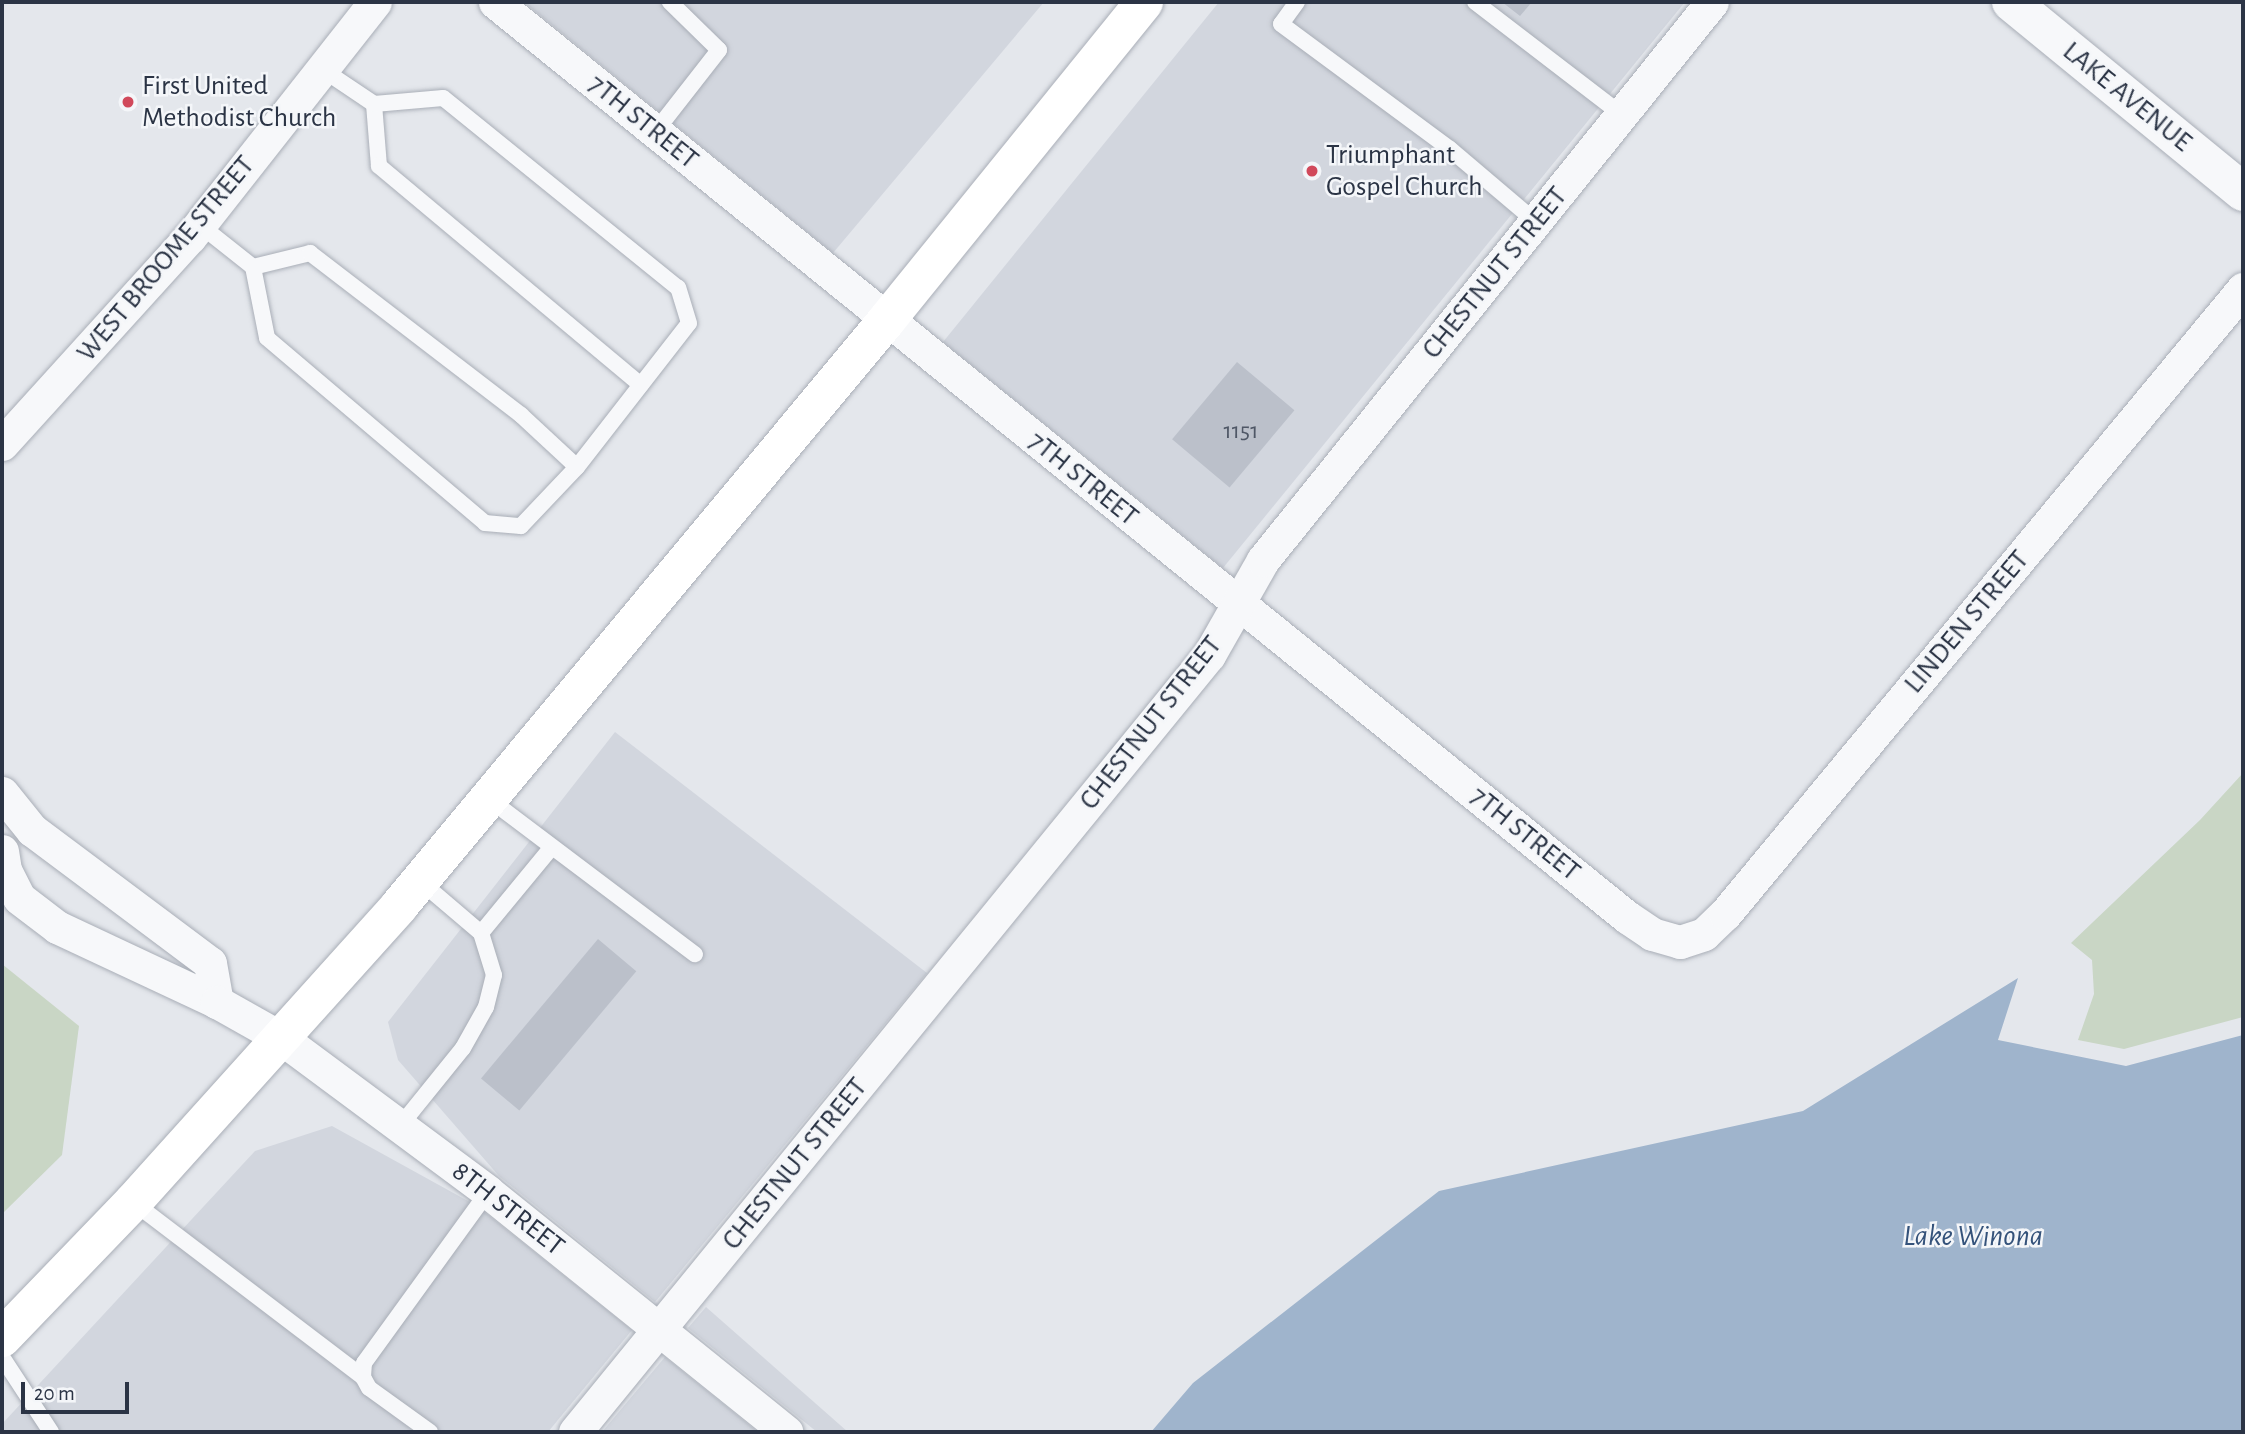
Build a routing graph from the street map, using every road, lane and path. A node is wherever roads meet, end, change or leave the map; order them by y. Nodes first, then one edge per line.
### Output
1 (375, 2) edge
2 (495, 2) edge
3 (670, 2) edge
4 (1144, 2) edge
5 (1297, 2) edge
6 (1475, 2) edge
7 (1712, 2) edge
8 (2011, 2) edge
9 (322, 69) junction
10 (374, 104) junction
11 (1622, 115) junction
12 (655, 132) junction
13 (2243, 192) edge
14 (1536, 222) junction
15 (200, 225) junction
16 (253, 267) junction
17 (2243, 289) edge
18 (886, 321) junction
19 (641, 385) junction
20 (4, 435) edge
21 (577, 467) junction
22 (1240, 605) junction
23 (2, 793) edge
24 (489, 799) junction
25 (551, 848) junction
26 (2, 851) edge
27 (420, 881) junction
28 (481, 933) junction
29 (1680, 942) joint
30 (695, 954) dead end
31 (217, 1002) junction
32 (281, 1038) junction
33 (400, 1126) junction
34 (488, 1192) junction
35 (134, 1202) junction
36 (660, 1329) junction
37 (2, 1338) edge
38 (2, 1357) edge
39 (363, 1377) junction
40 (772, 1428) edge
41 (51, 1432) edge
42 (430, 1432) edge
43 (575, 1432) edge

1 - 9 street, WEST BROOME STREET
2 - 12 street, 7TH STREET
3 - 12 lane
4 - 18 highway
5 - 14 lane
6 - 11 lane
7 - 11 street, CHESTNUT STREET
8 - 13 street, LAKE AVENUE
9 - 10 lane
9 - 15 street, WEST BROOME STREET
10 - 19 lane
10 - 19 lane
11 - 14 street, CHESTNUT STREET
12 - 18 street, 7TH STREET
14 - 22 street, CHESTNUT STREET
15 - 16 lane
15 - 20 street, WEST BROOME STREET
16 - 21 lane
16 - 21 lane
17 - 29 street, LINDEN STREET
18 - 22 street, 7TH STREET
18 - 24 highway
19 - 21 lane
22 - 29 street, 7TH STREET
22 - 36 street, CHESTNUT STREET
23 - 31 street
24 - 25 lane
24 - 27 highway
25 - 28 lane
25 - 30 lane
26 - 31 street, 8TH STREET
27 - 28 lane
27 - 32 highway
28 - 33 lane
31 - 32 street, 8TH STREET
32 - 33 street, 8TH STREET
32 - 35 highway
33 - 34 street, 8TH STREET
34 - 36 street, 8TH STREET
34 - 39 lane
35 - 37 highway
35 - 39 lane
36 - 40 street, 8TH STREET
36 - 43 street, CHESTNUT STREET
38 - 41 lane
39 - 42 lane

